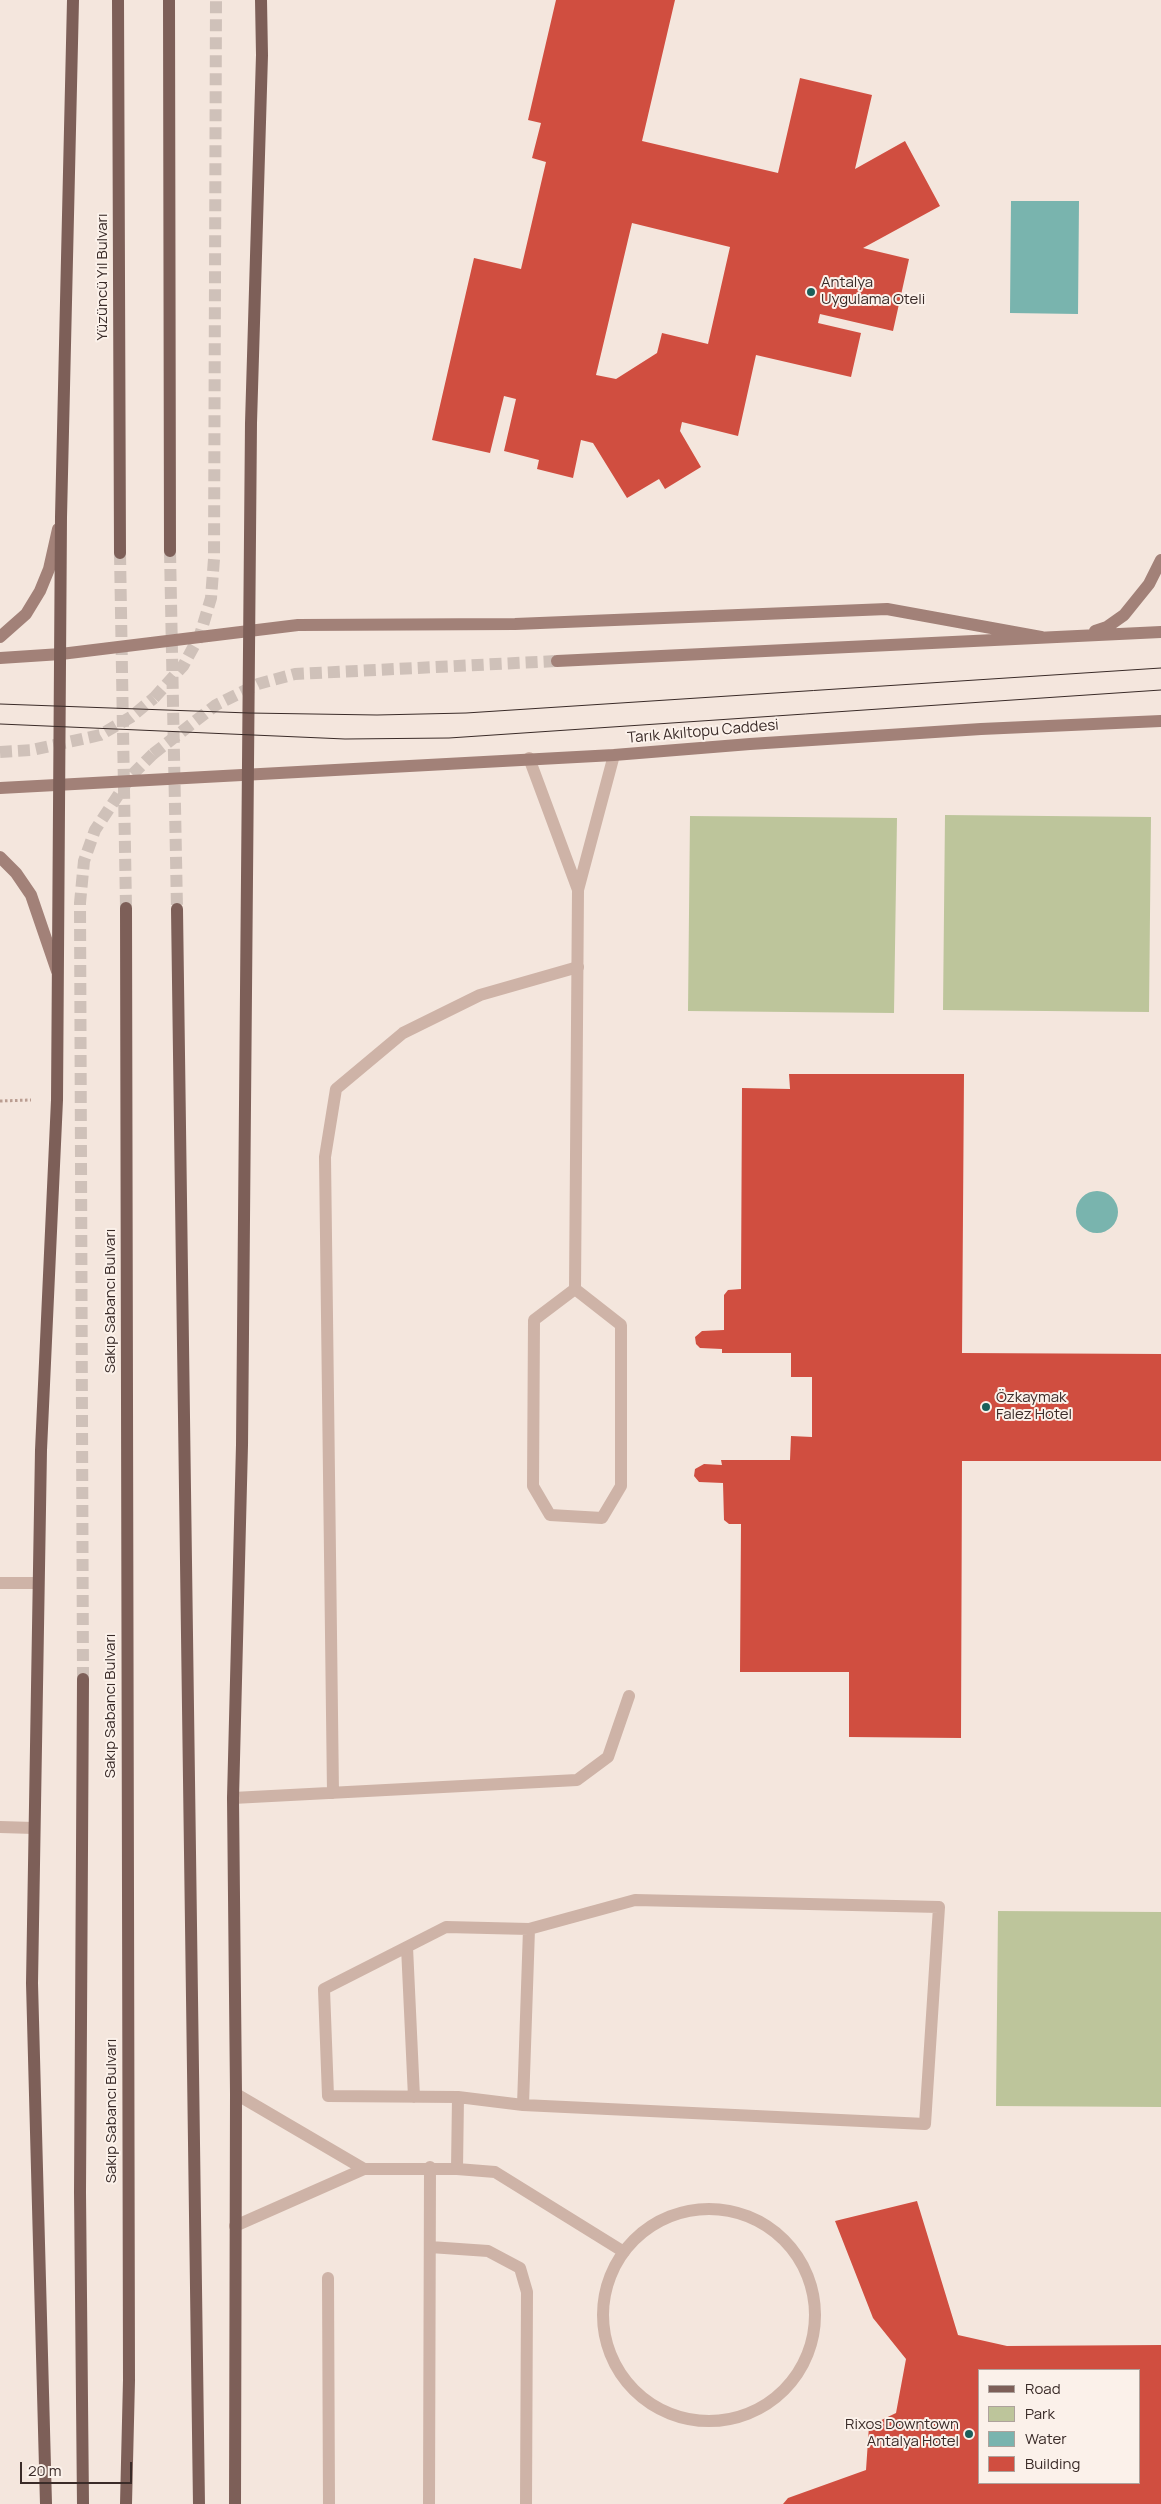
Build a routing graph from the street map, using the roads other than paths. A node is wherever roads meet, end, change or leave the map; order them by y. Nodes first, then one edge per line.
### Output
1 (73, 0) edge
2 (118, 0) edge
3 (169, 0) edge
4 (261, 0) edge
5 (61, 517) junction
6 (170, 551) tunnel mouth
7 (120, 553) tunnel mouth
8 (1161, 560) edge
9 (251, 631) junction
10 (1161, 632) edge
11 (1086, 635) junction
12 (0, 637) edge
13 (1041, 637) junction
14 (61, 654) junction
15 (0, 658) edge
16 (557, 661) tunnel mouth
17 (1161, 721) edge
18 (614, 755) junction
19 (529, 758) junction
20 (247, 775) junction
21 (61, 786) junction
22 (0, 788) edge
23 (0, 857) edge
24 (578, 890) junction
25 (126, 908) tunnel mouth
26 (177, 909) tunnel mouth
27 (578, 967) junction
28 (59, 977) junction
29 (575, 1290) junction
30 (0, 1583) edge
31 (38, 1583) junction
32 (84, 1679) tunnel mouth
33 (629, 1696) dead end
34 (333, 1793) junction
35 (233, 1798) junction
36 (0, 1827) edge
37 (34, 1828) junction
38 (529, 1929) junction
39 (407, 1947) junction
40 (236, 2094) junction
41 (414, 2097) junction
42 (458, 2098) junction
43 (523, 2105) junction
44 (430, 2168) junction
45 (364, 2169) junction
46 (457, 2169) junction
47 (235, 2226) junction
48 (430, 2247) junction
49 (624, 2252) junction
50 (328, 2278) dead end
51 (46, 2504) edge
52 (83, 2504) edge
53 (126, 2504) edge
54 (199, 2504) edge
55 (235, 2504) edge
56 (329, 2504) edge
57 (429, 2504) edge
58 (526, 2504) edge

1 - 5 main road
2 - 7 main road, Yüzüncü Yıl Bulvarı
3 - 6 main road
4 - 9 main road
5 - 12 main road
5 - 14 main road
8 - 11 main road
9 - 13 main road
9 - 14 main road
9 - 20 main road
10 - 11 main road
11 - 13 main road
13 - 16 main road
14 - 15 main road
14 - 21 main road
17 - 18 main road, Tarık Akıltopu Caddesi
18 - 19 main road, Tarık Akıltopu Caddesi
18 - 24 street
19 - 20 main road, Tarık Akıltopu Caddesi
19 - 24 street
20 - 21 main road, Tarık Akıltopu Caddesi
20 - 35 main road
21 - 22 main road
21 - 28 main road
23 - 28 main road
24 - 27 street
25 - 53 main road, Sakıp Sabancı Bulvarı
26 - 54 main road
27 - 29 street
27 - 34 street
28 - 31 main road
29 - 29 street
30 - 31 street
31 - 37 main road
32 - 52 main road
33 - 34 street
34 - 35 street
35 - 40 main road
36 - 37 street
37 - 51 main road
38 - 39 street
38 - 43 street
38 - 43 street
39 - 41 street
39 - 41 street
40 - 45 street
40 - 47 main road
41 - 42 street
42 - 43 street
42 - 46 street
44 - 45 street
44 - 46 street
44 - 48 street
45 - 47 street
46 - 49 street
47 - 55 main road
48 - 57 street
48 - 58 street
49 - 49 street
50 - 56 street

